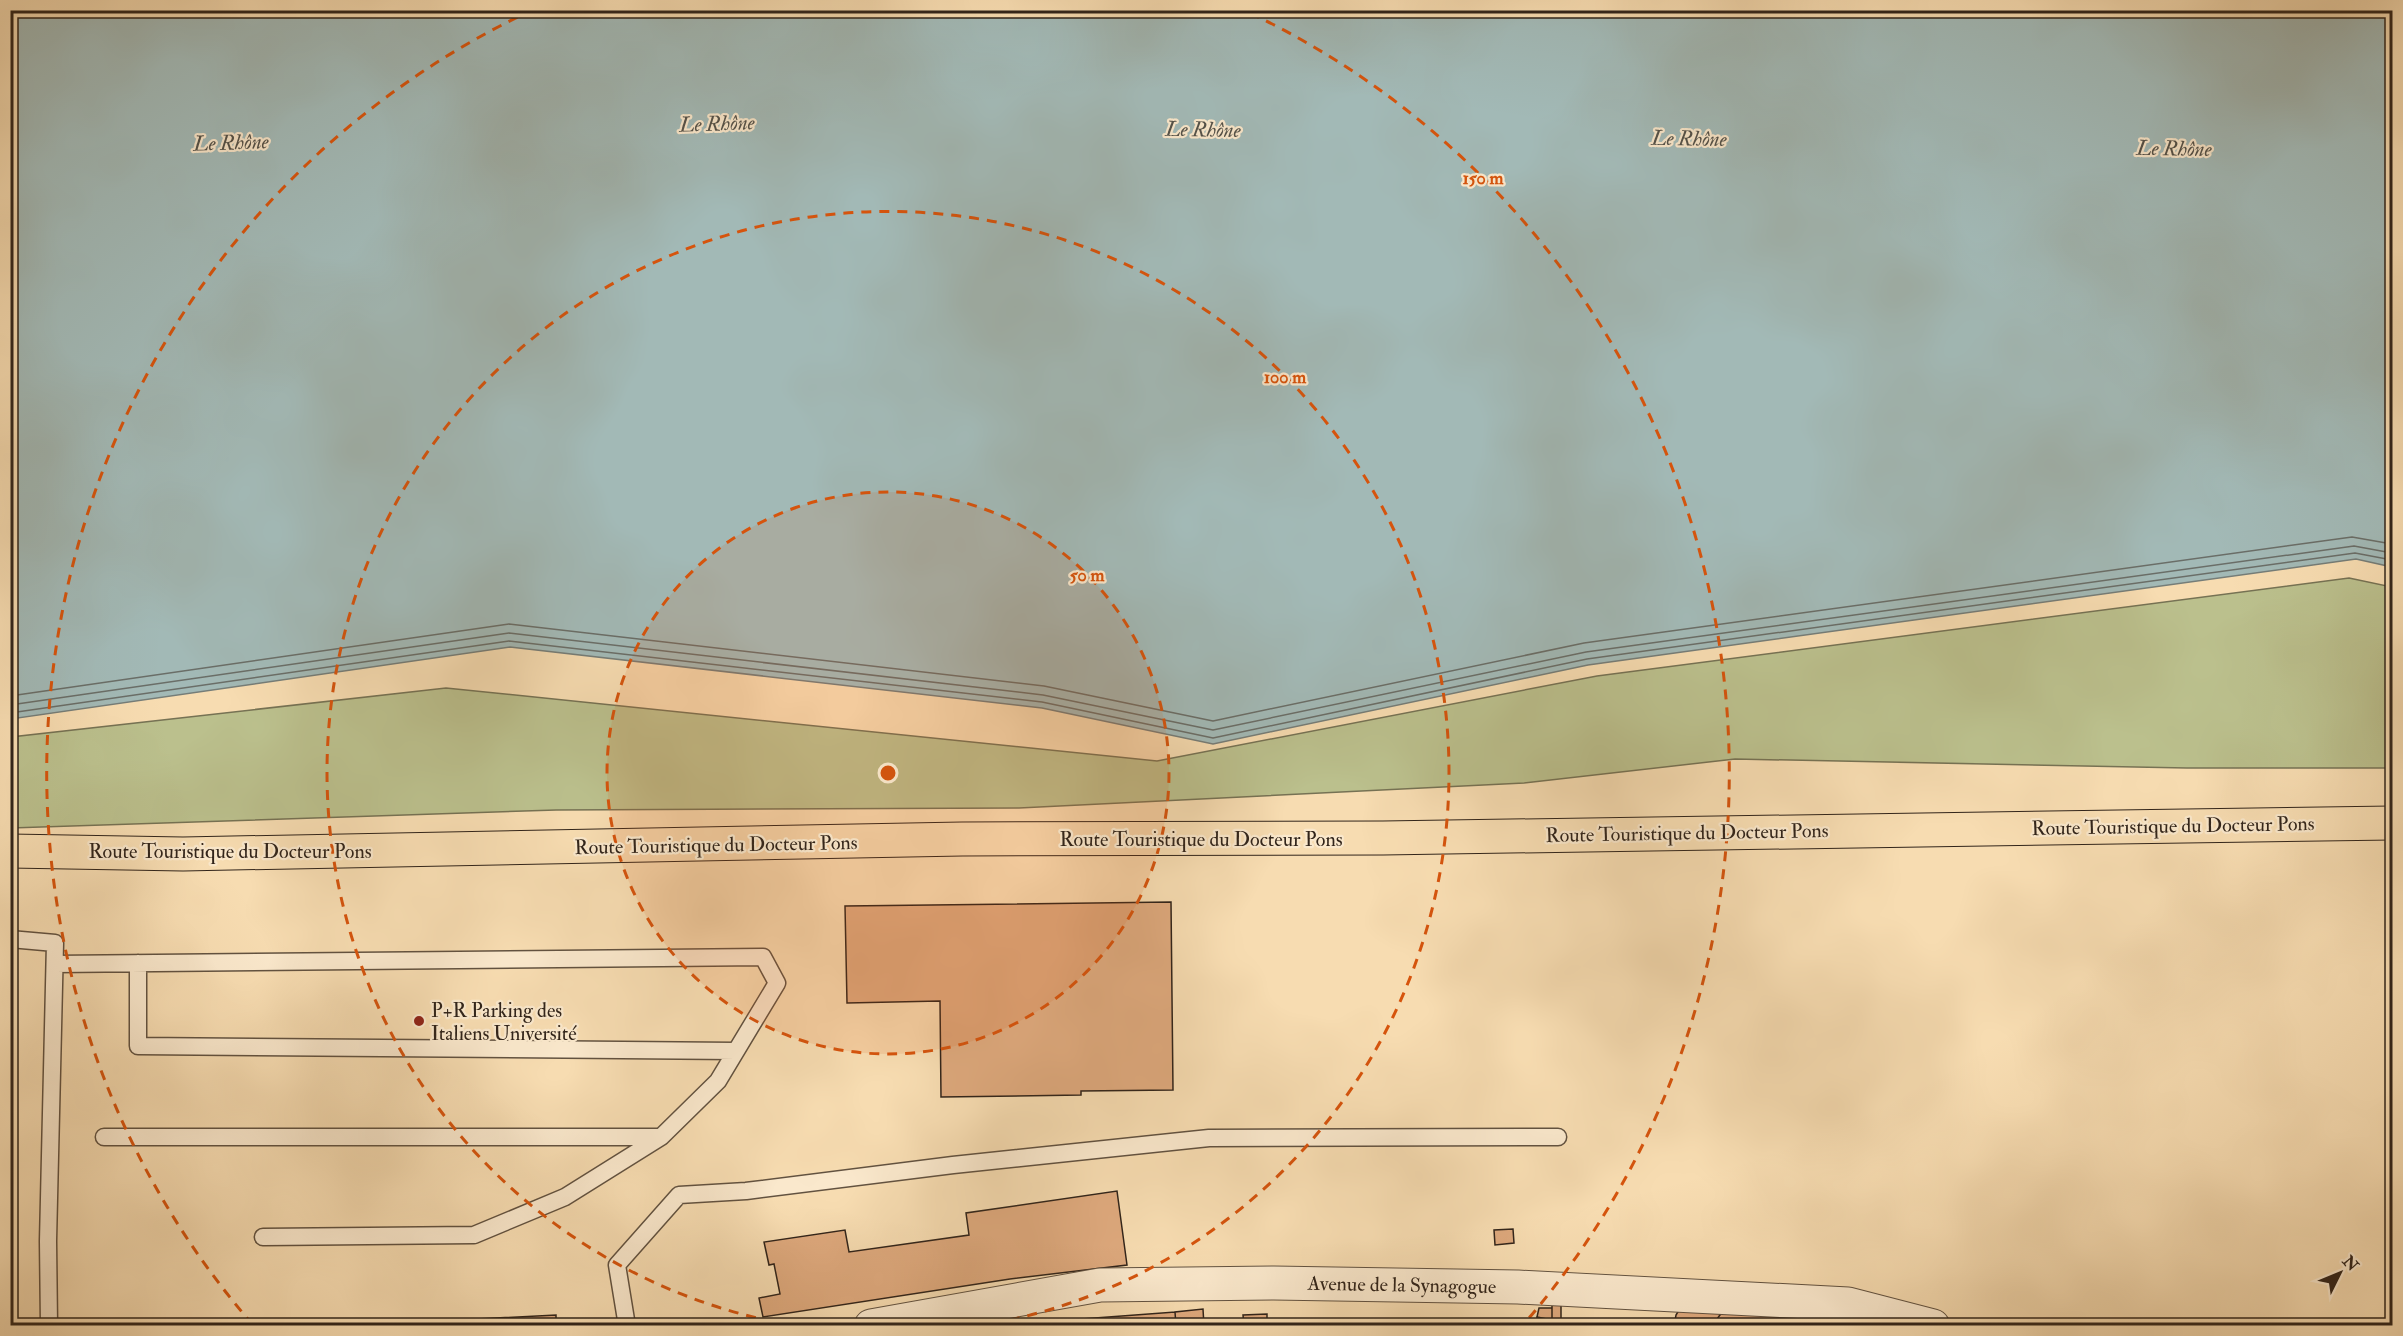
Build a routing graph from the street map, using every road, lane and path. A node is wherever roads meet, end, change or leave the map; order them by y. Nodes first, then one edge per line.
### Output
1 (2392, 823) edge
2 (10, 851) edge
3 (10, 939) edge
4 (138, 963) junction
5 (55, 964) junction
6 (736, 1051) junction
7 (104, 1137) dead end
8 (661, 1137) junction
9 (1558, 1137) dead end
10 (263, 1237) dead end
11 (49, 1326) edge
12 (627, 1326) edge
13 (871, 1326) edge
14 (1933, 1326) edge

1 - 2 highway, Route Touristique du Docteur Pons
3 - 5 lane
4 - 5 lane
4 - 6 lane
4 - 6 lane
5 - 11 lane
6 - 8 lane
7 - 8 lane
8 - 10 lane
9 - 12 lane
13 - 14 street, Avenue de la Synagogue

